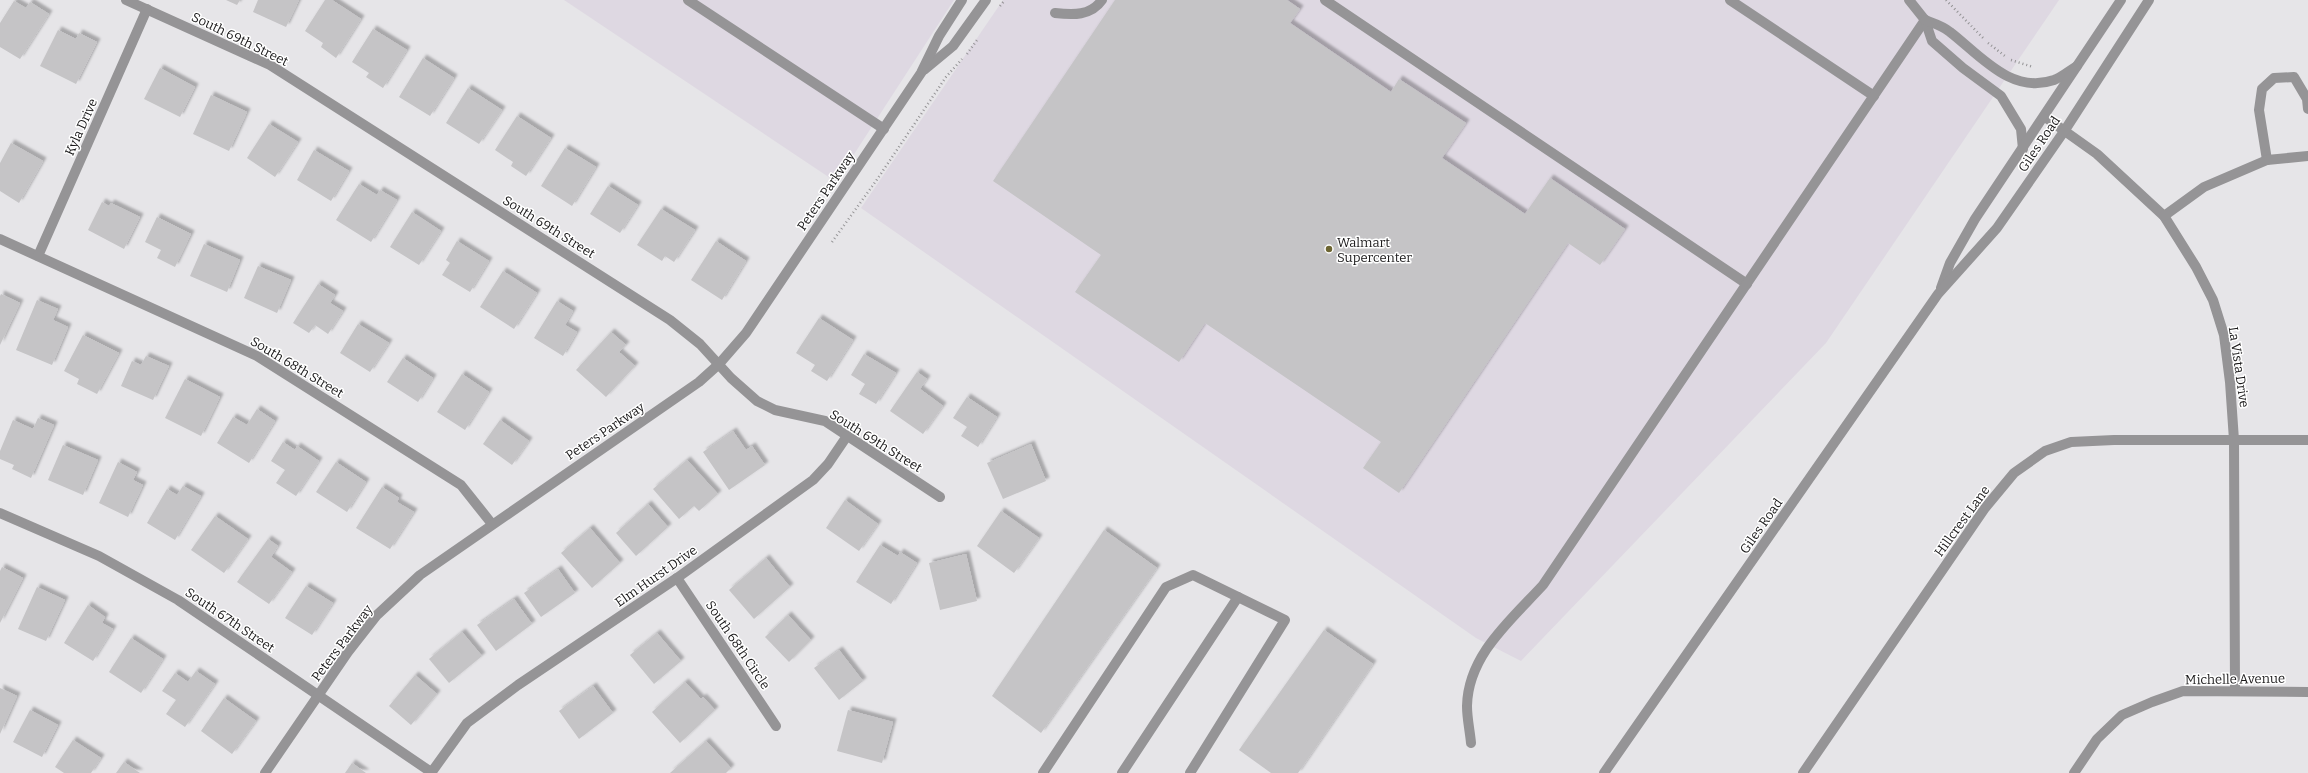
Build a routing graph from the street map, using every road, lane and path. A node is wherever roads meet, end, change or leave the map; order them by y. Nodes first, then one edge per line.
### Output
1 (126, 0) edge
2 (688, 0) edge
3 (962, 0) edge
4 (986, 0) edge
5 (1004, 0) edge
6 (1102, 0) edge
7 (1325, 0) edge
8 (1730, 0) edge
9 (1909, 0) edge
10 (1946, 0) edge
11 (2121, 0) edge
12 (2149, 0) edge
13 (147, 9) junction
14 (996, 12) dead end
15 (1055, 13) dead end
16 (1925, 20) junction
17 (979, 37) dead end
18 (2080, 64) junction
19 (2041, 67) dead end
20 (921, 73) junction
21 (1874, 96) junction
22 (2308, 109) edge
23 (2045, 117) junction
24 (884, 129) junction
25 (2065, 130) junction
26 (2023, 149) junction
27 (2308, 156) edge
28 (2267, 160) junction
29 (2164, 216) junction
30 (0, 239) edge
31 (832, 242) dead end
32 (38, 256) junction
33 (1747, 284) junction
34 (1938, 294) junction
35 (719, 364) junction
36 (847, 436) junction
37 (2234, 440) junction
38 (2308, 440) edge
39 (940, 497) dead end
40 (0, 513) edge
41 (492, 524) junction
42 (678, 578) junction
43 (1238, 597) junction
44 (2235, 691) junction
45 (2308, 692) edge
46 (319, 695) junction
47 (776, 726) dead end
48 (1471, 743) dead end
49 (265, 773) edge
50 (431, 773) edge
51 (1043, 773) edge
52 (1122, 773) edge
53 (1190, 773) edge
54 (1604, 773) edge
55 (1803, 773) edge
56 (2074, 773) edge

1 - 13 street, South 69th Street
2 - 24 street
3 - 20 street
4 - 20 street
5 - 14 path
6 - 15 street
7 - 33 street
8 - 21 street
9 - 16 street
10 - 19 path
11 - 18 street, Giles Road
12 - 25 street, Giles Road
13 - 32 street, Kyla Drive
13 - 35 street, South 69th Street
16 - 18 street
16 - 21 street
16 - 26 street
17 - 31 path
18 - 23 street, Giles Road
20 - 24 street, Peters Parkway
21 - 33 street
22 - 28 street
23 - 25 street, La Vista Drive
23 - 26 street, Giles Road
24 - 35 street, Peters Parkway
25 - 29 street, La Vista Drive
25 - 34 street, Giles Road
26 - 34 street, Giles Road
27 - 28 street
28 - 29 street
29 - 37 street, La Vista Drive
30 - 32 street, South 68th Street
32 - 41 street, South 68th Street
33 - 48 street
34 - 54 street, Giles Road
35 - 36 street, South 69th Street
35 - 41 street, Peters Parkway
36 - 39 street, South 69th Street
36 - 42 street, Elm Hurst Drive
37 - 38 street, Hillcrest Lane
37 - 44 street, La Vista Drive
37 - 55 street, Hillcrest Lane
40 - 46 street, South 67th Street
41 - 46 street, Peters Parkway
42 - 47 street, South 68th Circle
42 - 50 street, Elm Hurst Drive
43 - 51 street
43 - 52 street
43 - 53 street
44 - 45 street, Michelle Avenue
44 - 56 street, Michelle Avenue
46 - 49 street, Peters Parkway
46 - 50 street, South 67th Street

